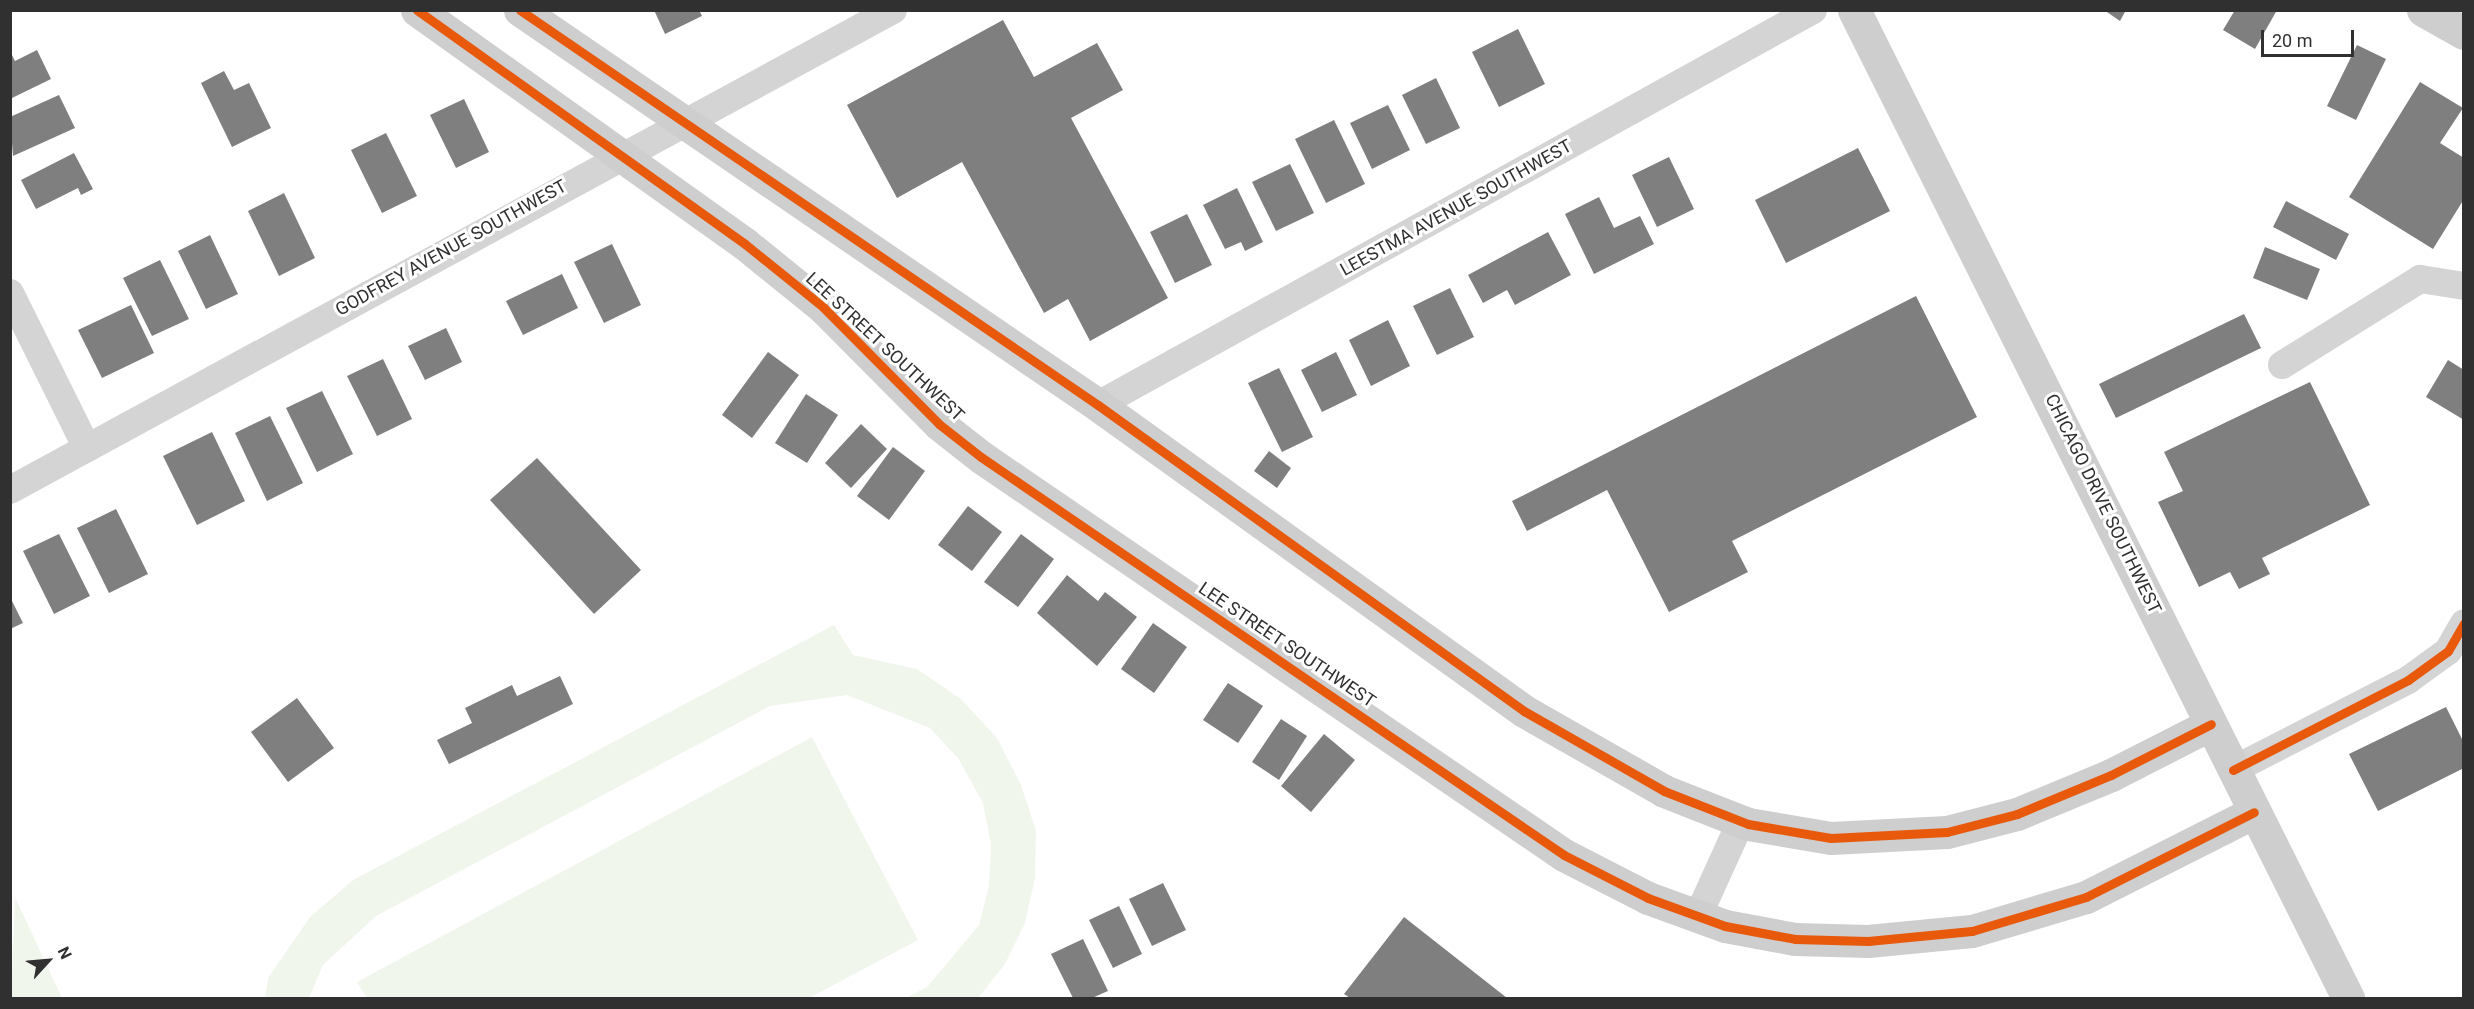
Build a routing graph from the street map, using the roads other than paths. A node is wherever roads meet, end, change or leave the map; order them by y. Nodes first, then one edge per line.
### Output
1 (417, 10) edge
2 (520, 10) edge
3 (893, 10) edge
4 (1813, 10) edge
5 (1854, 10) edge
6 (2422, 10) edge
7 (2463, 33) edge
8 (683, 122) junction
9 (622, 155) junction
10 (2463, 286) edge
11 (10, 293) edge
12 (2282, 365) dead end
13 (1098, 405) junction
14 (87, 448) junction
15 (10, 490) edge
16 (2463, 623) edge
17 (2211, 724) junction
18 (2233, 770) junction
19 (2254, 812) junction
20 (1741, 821) junction
21 (1698, 916) junction
22 (2348, 999) edge

1 - 9 street, LEE STREET SOUTHWEST
2 - 8 street
3 - 8 street, GODFREY AVENUE SOUTHWEST
4 - 13 street, LEESTMA AVENUE SOUTHWEST
5 - 17 street, CHICAGO DRIVE SOUTHWEST
6 - 7 street
8 - 9 street, GODFREY AVENUE SOUTHWEST
8 - 13 street
9 - 14 street, GODFREY AVENUE SOUTHWEST
9 - 21 street, LEE STREET SOUTHWEST
10 - 12 street
11 - 14 street
13 - 20 street
14 - 15 street, GODFREY AVENUE SOUTHWEST
16 - 18 street
17 - 18 street, CHICAGO DRIVE SOUTHWEST
17 - 20 street
18 - 19 street, CHICAGO DRIVE SOUTHWEST
19 - 21 street, LEE STREET SOUTHWEST
19 - 22 street, CHICAGO DRIVE SOUTHWEST
20 - 21 street

